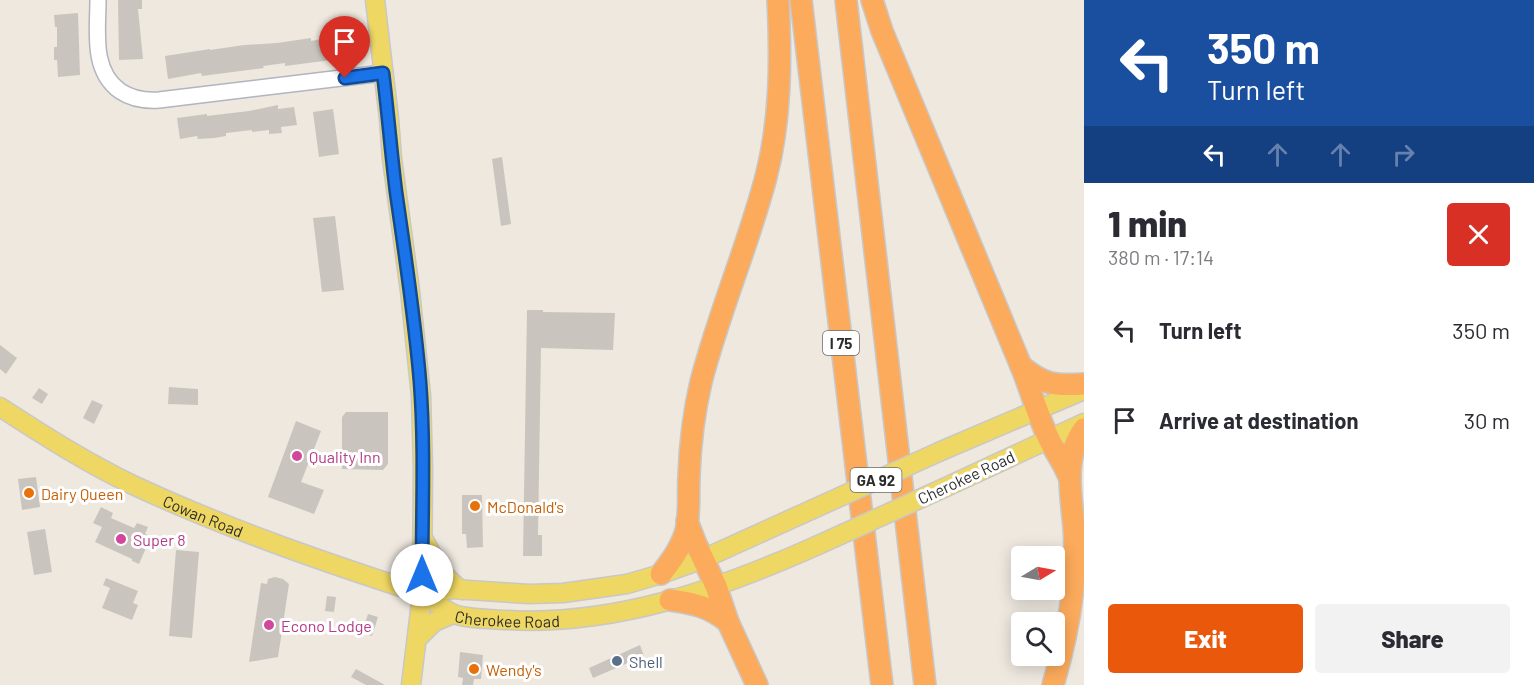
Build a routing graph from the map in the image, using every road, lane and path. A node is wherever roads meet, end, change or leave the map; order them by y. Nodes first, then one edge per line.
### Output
1 (98, 0) edge
2 (375, 0) edge
3 (778, 0) edge
4 (801, 0) edge
5 (846, 0) edge
6 (872, 0) edge
7 (383, 73) junction
8 (1021, 366) junction
9 (1084, 384) edge
10 (1084, 390) edge
11 (0, 407) edge
12 (1036, 410) junction
13 (1084, 423) edge
14 (1084, 429) edge
15 (1049, 439) junction
16 (1070, 479) junction
17 (687, 521) junction
18 (422, 537) junction
19 (702, 559) junction
20 (661, 574) junction
21 (716, 586) junction
22 (462, 590) junction
23 (422, 594) junction
24 (670, 600) junction
25 (453, 614) junction
26 (728, 622) junction
27 (417, 639) junction
28 (411, 685) edge
29 (757, 685) edge
30 (882, 685) edge
31 (925, 685) edge
32 (1053, 685) edge

1 - 7 street
2 - 7 main road
3 - 17 highway
4 - 30 highway, I 75
5 - 31 highway, I 75
6 - 8 highway
7 - 18 main road
8 - 9 highway
8 - 12 highway
10 - 12 main road, Cherokee Road / GA 92
11 - 23 main road, Cowan Road
12 - 15 highway
12 - 19 main road, Cherokee Road / GA 92, bridge
13 - 15 main road, Cherokee Road / GA 92
14 - 16 highway
15 - 16 highway
15 - 21 main road, Cherokee Road / GA 92, bridge
16 - 32 highway
17 - 19 highway
17 - 20 highway
18 - 22 main road
18 - 23 main road
19 - 20 main road, Cherokee Road / GA 92
19 - 21 highway
20 - 22 main road, Cherokee Road / GA 92
21 - 24 main road, Cherokee Road / GA 92
21 - 26 highway
22 - 23 main road, Cherokee Road / GA 92
23 - 25 main road, Cherokee Road / GA 92
23 - 27 main road
24 - 25 main road, Cherokee Road / GA 92
24 - 26 highway
25 - 27 main road
26 - 29 highway
27 - 28 main road

